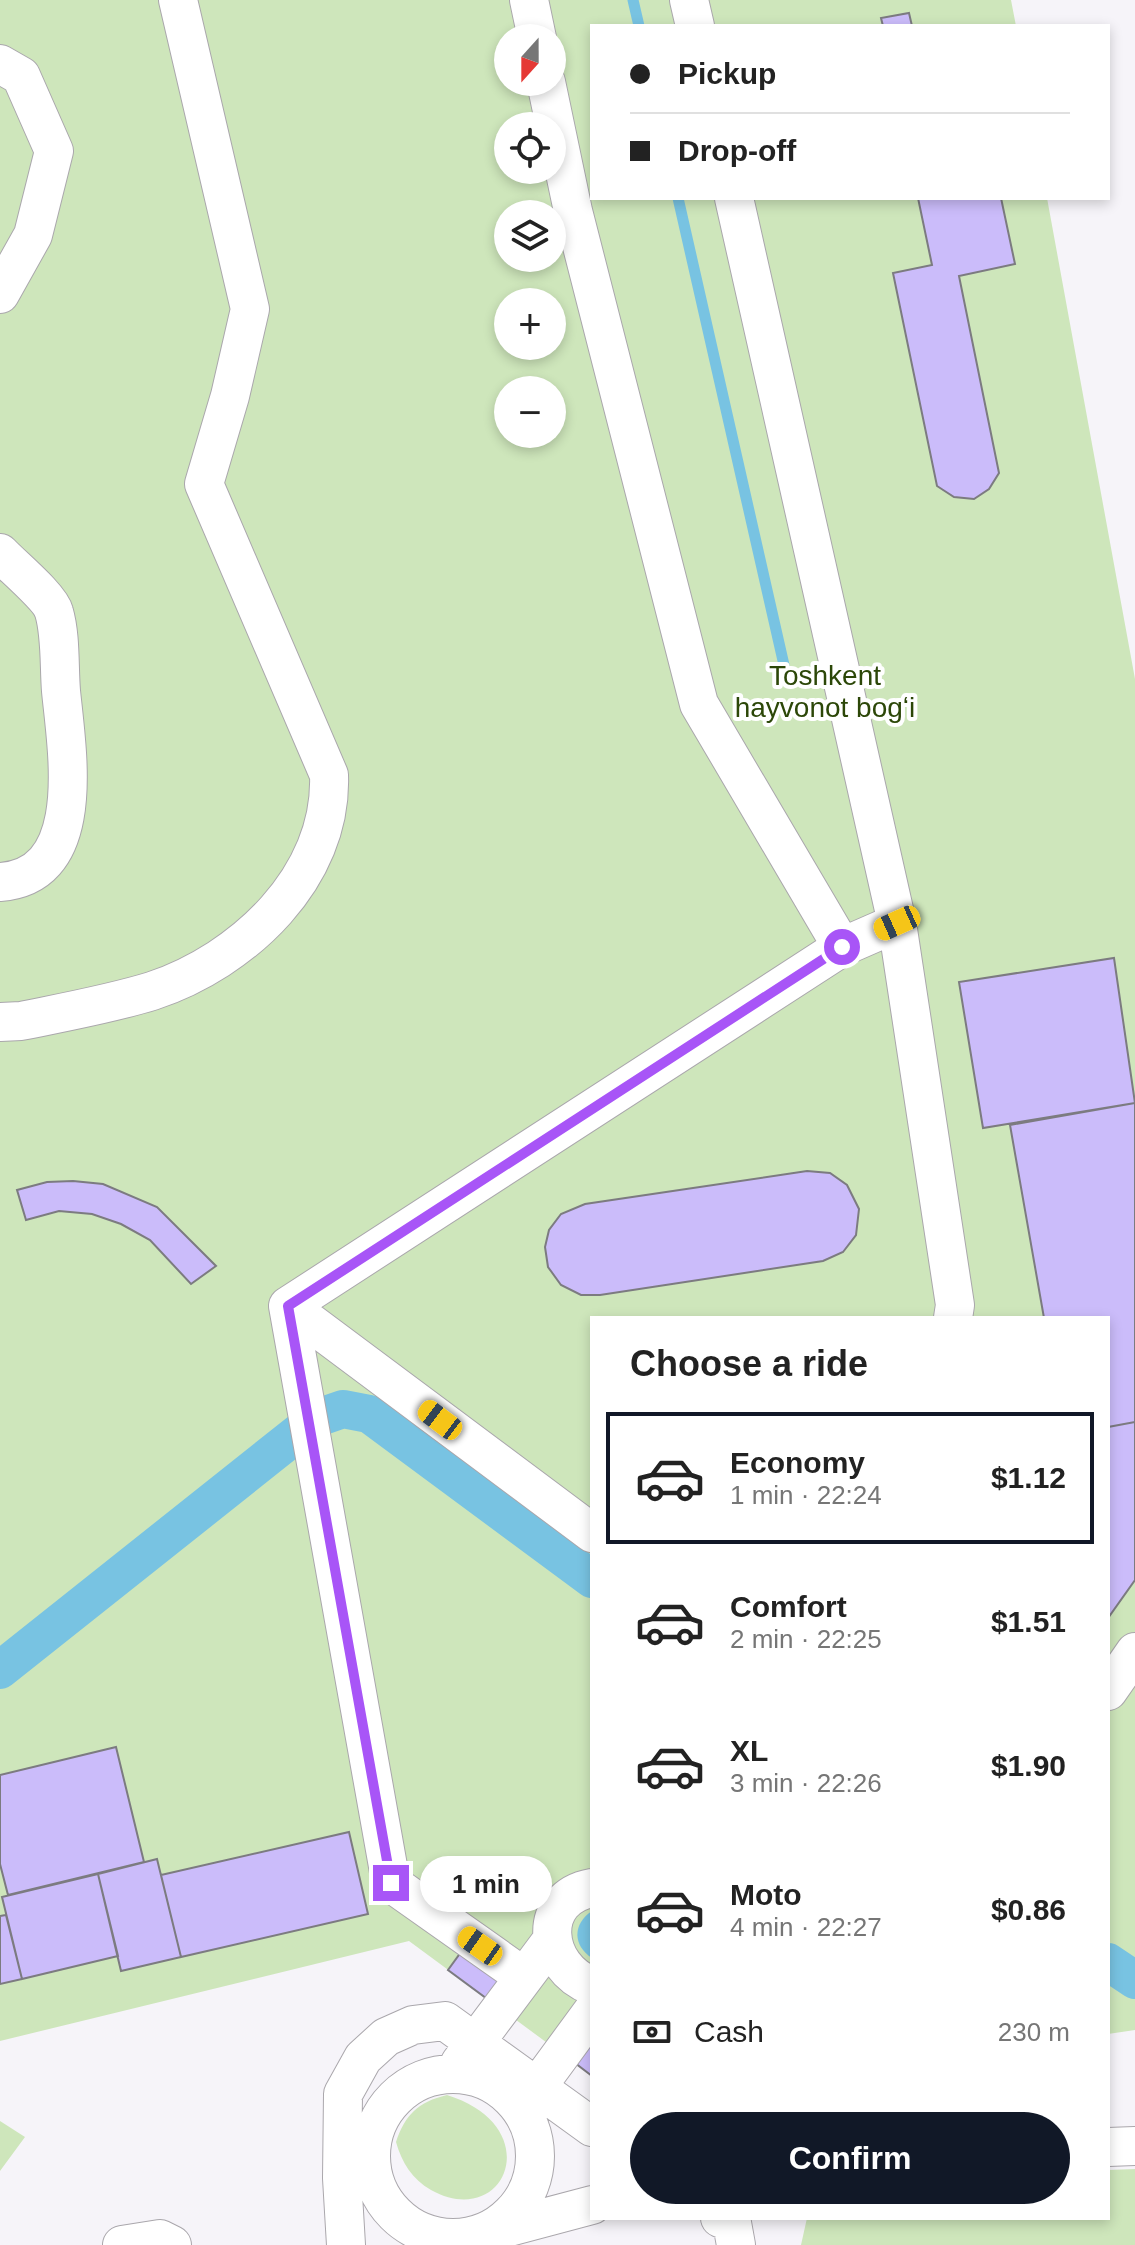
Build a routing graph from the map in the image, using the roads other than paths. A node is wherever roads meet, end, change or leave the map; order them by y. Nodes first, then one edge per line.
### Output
1 (178, 0) edge
2 (529, 0) edge
3 (689, 0) edge
4 (534, 24) edge
5 (695, 24) edge
6 (0, 64) edge
7 (549, 96) edge
8 (734, 200) edge
9 (0, 294) edge
10 (0, 553) edge
11 (0, 882) edge
12 (897, 923) junction
13 (842, 947) junction
14 (0, 1022) edge
15 (288, 1306) junction
16 (953, 1316) edge
17 (590, 1532) edge
18 (1135, 1652) edge
19 (1110, 1688) edge
20 (590, 1889) edge
21 (552, 1940) junction
22 (524, 1977) junction
23 (590, 1985) edge
24 (590, 2014) edge
25 (474, 2042) junction
26 (452, 2073) junction
27 (519, 2088) junction
28 (590, 2126) edge
29 (1135, 2146) edge
30 (1110, 2147) edge
31 (590, 2206) edge
32 (460, 2240) edge
33 (122, 2245) edge
34 (172, 2245) edge
35 (346, 2245) edge

1 - 14 street
2 - 4 street
3 - 5 street
6 - 9 street
7 - 13 street
8 - 12 street
10 - 11 street
12 - 13 street
12 - 16 street
13 - 15 street
15 - 17 street
15 - 22 street
18 - 19 street
20 - 21 street
21 - 22 street
21 - 23 street
22 - 25 street
24 - 27 street
25 - 26 street
25 - 27 street
25 - 35 street
26 - 27 street
26 - 32 street
27 - 28 street
27 - 32 street
29 - 30 street
31 - 32 street
33 - 34 street

